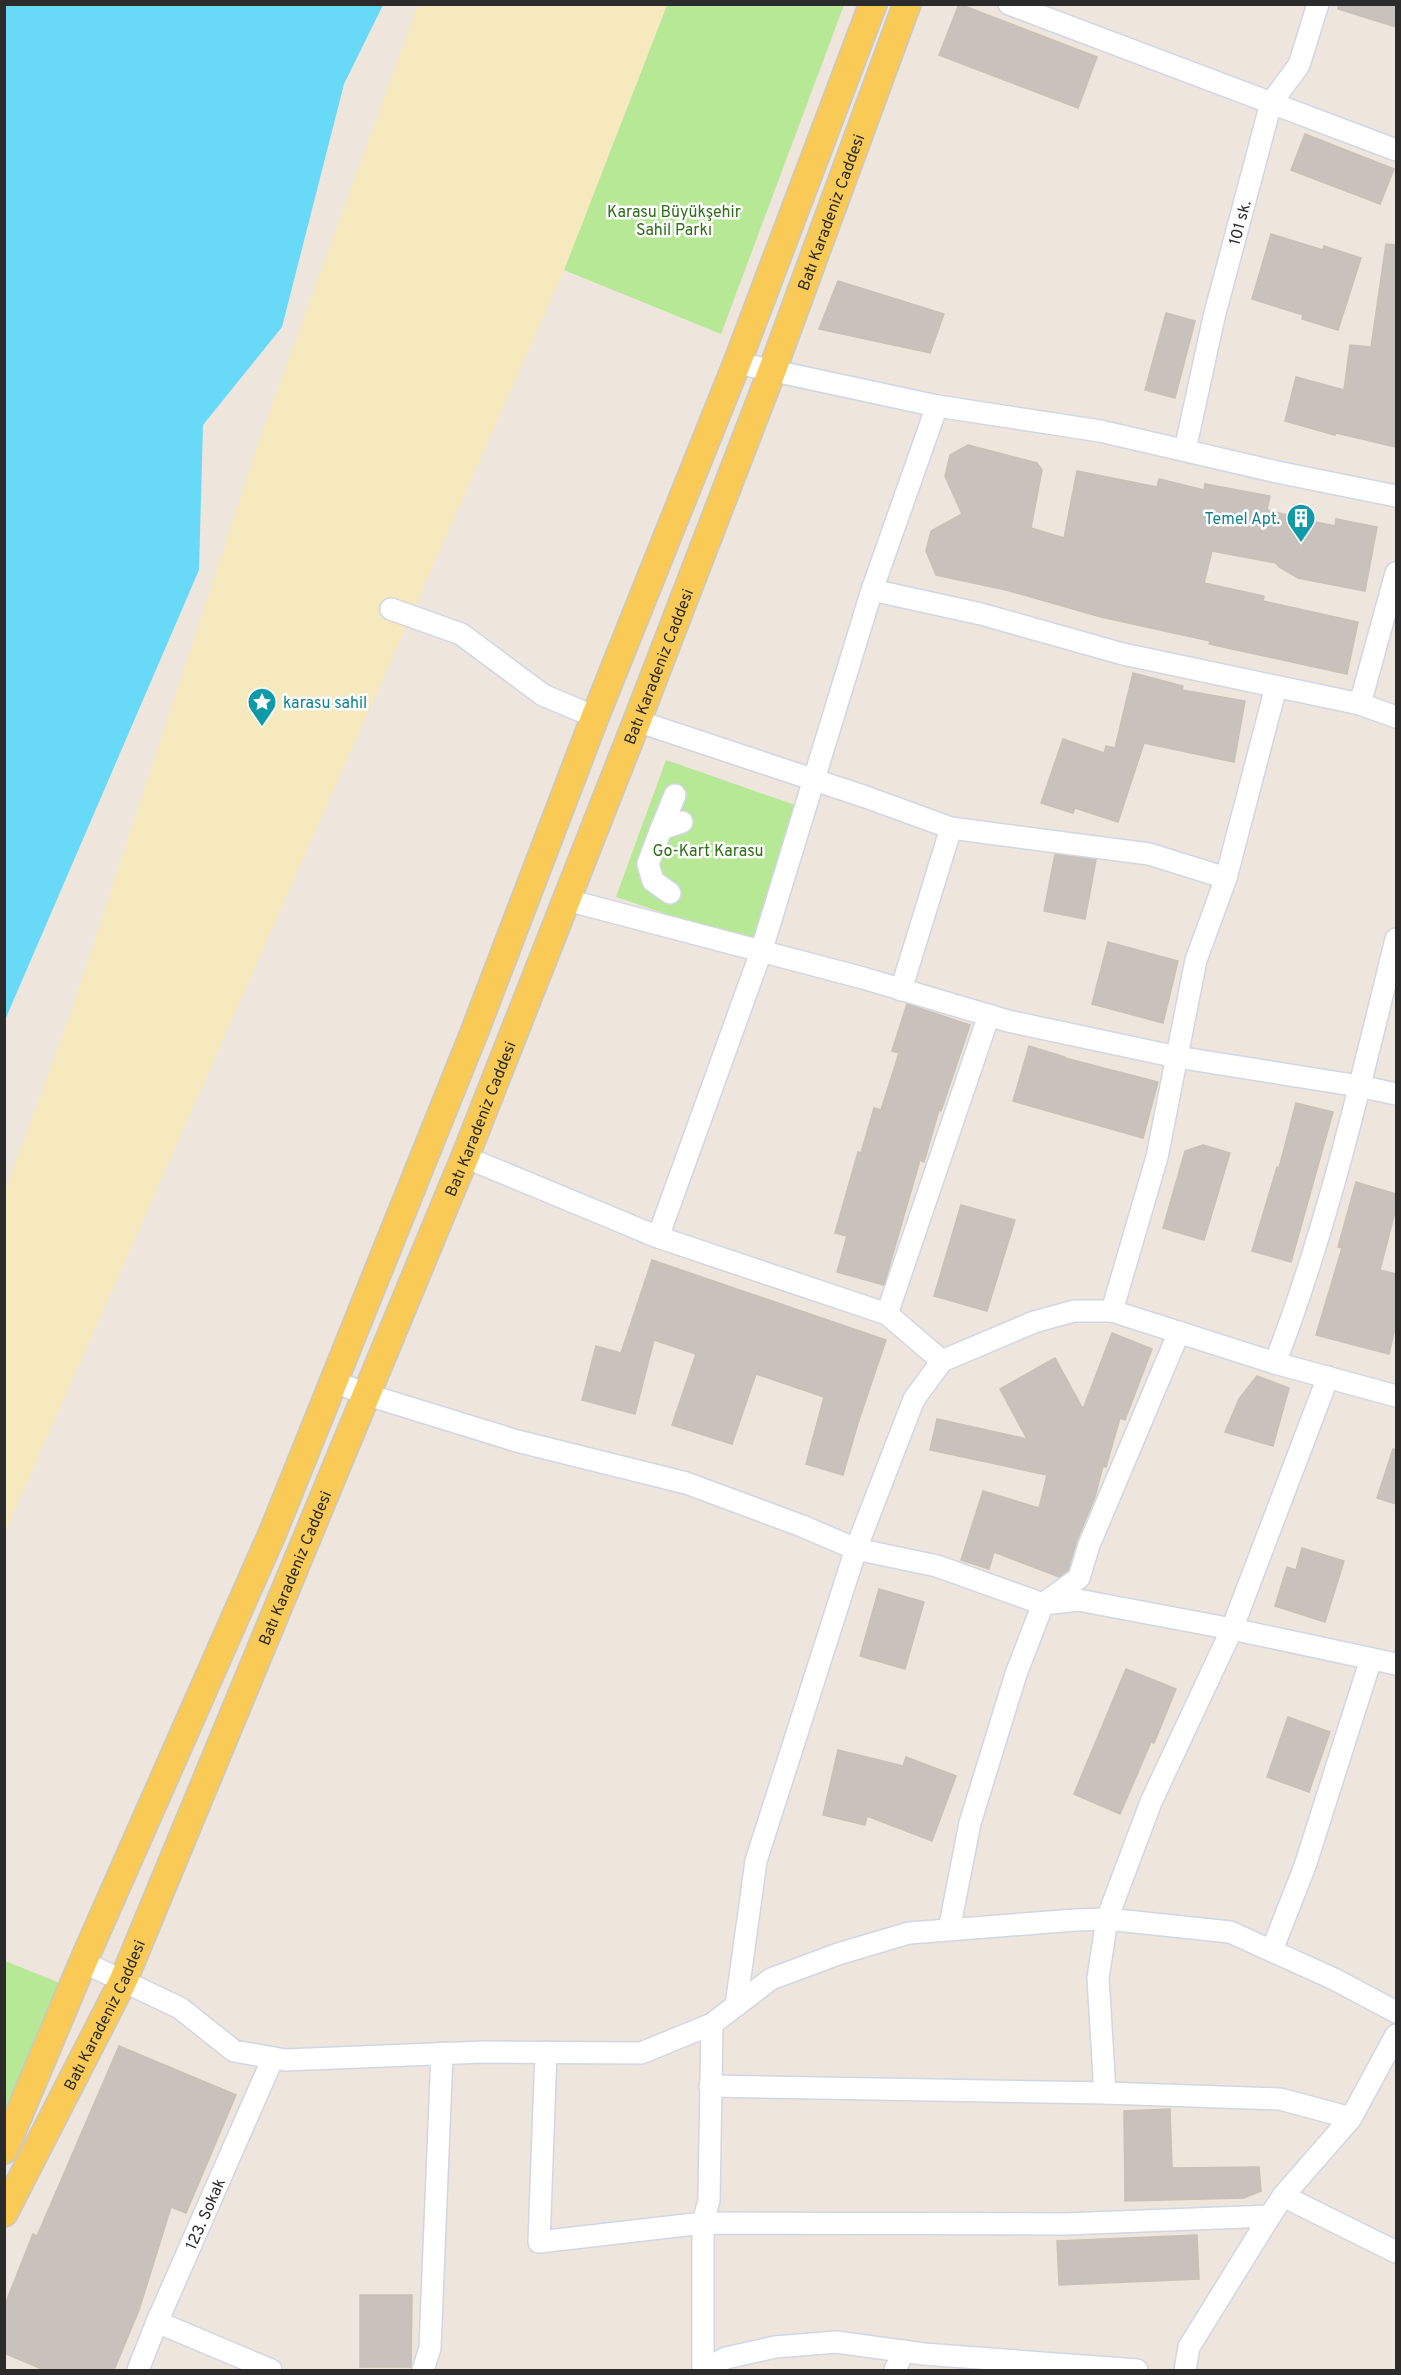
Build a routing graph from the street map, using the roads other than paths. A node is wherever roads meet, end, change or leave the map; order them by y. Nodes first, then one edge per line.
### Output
1 (873, 4) edge
2 (907, 4) edge
3 (1010, 4) edge
4 (1318, 4) edge
5 (1271, 103) junction
6 (1396, 150) edge
7 (737, 363) junction
8 (772, 371) junction
9 (937, 406) junction
10 (1185, 450) junction
11 (1396, 496) edge
12 (1396, 573) edge
13 (872, 590) junction
14 (392, 609) dead end
15 (1276, 687) junction
16 (1360, 704) junction
17 (595, 717) junction
18 (1396, 717) edge
19 (637, 721) junction
20 (814, 780) junction
21 (675, 795) dead end
22 (682, 822) dead end
23 (951, 828) junction
24 (661, 829) junction
25 (1226, 878) junction
26 (670, 893) dead end
27 (567, 900) junction
28 (1396, 939) edge
29 (761, 952) junction
30 (901, 990) junction
31 (989, 1015) junction
32 (1177, 1057) junction
33 (1359, 1086) junction
34 (1396, 1094) edge
35 (465, 1157) junction
36 (658, 1237) junction
37 (1112, 1311) junction
38 (887, 1314) junction
39 (1179, 1332) junction
40 (942, 1361) junction
41 (1275, 1363) junction
42 (1328, 1377) junction
43 (333, 1381) junction
44 (368, 1395) junction
45 (1396, 1396) edge
46 (856, 1549) junction
47 (1043, 1604) junction
48 (1232, 1629) junction
49 (1371, 1659) junction
50 (1396, 1664) edge
51 (1107, 1919) junction
52 (950, 1930) junction
53 (1272, 1950) junction
54 (83, 1962) junction
55 (123, 1981) junction
56 (736, 2006) junction
57 (1396, 2012) edge
58 (712, 2024) junction
59 (1396, 2035) edge
60 (546, 2052) junction
61 (442, 2053) junction
62 (273, 2058) junction
63 (710, 2086) junction
64 (1104, 2093) junction
65 (1352, 2118) junction
66 (4, 2150) edge
67 (1283, 2196) junction
68 (4, 2212) edge
69 (1270, 2216) junction
70 (703, 2223) junction
71 (1396, 2252) edge
72 (157, 2322) junction
73 (904, 2351) junction
74 (138, 2370) edge
75 (272, 2370) edge
76 (423, 2370) edge
77 (704, 2370) edge
78 (895, 2370) edge
79 (1137, 2370) edge
80 (1185, 2370) edge

1 - 7 main road, Batı Karadeniz Caddesi
2 - 8 main road, Batı Karadeniz Caddesi
3 - 5 street
4 - 5 street, 101 sk.
5 - 6 street
5 - 10 street, 101 sk.
7 - 8 street
7 - 17 main road, Batı Karadeniz Caddesi
8 - 9 street
8 - 19 main road, Batı Karadeniz Caddesi
9 - 10 street
9 - 13 street
10 - 11 street
12 - 16 street
13 - 15 street
13 - 20 street
14 - 17 street
15 - 16 street
15 - 25 street
16 - 18 street
17 - 43 main road, Batı Karadeniz Caddesi
19 - 20 street
19 - 27 main road, Batı Karadeniz Caddesi
20 - 23 street
20 - 29 street
21 - 24 street
22 - 24 street
23 - 25 street
23 - 30 street
24 - 26 street
25 - 32 street
27 - 29 street
27 - 35 main road, Batı Karadeniz Caddesi
28 - 33 street
29 - 30 street
29 - 36 street
30 - 31 street
31 - 32 street
31 - 38 street
32 - 33 street
32 - 37 street
33 - 34 street
33 - 41 street
35 - 36 street
35 - 44 main road, Batı Karadeniz Caddesi
36 - 38 street
37 - 39 street
37 - 40 street
38 - 40 street
39 - 41 street
39 - 47 street
40 - 46 street
41 - 42 street
42 - 45 street
42 - 48 street
43 - 44 street
43 - 54 main road, Batı Karadeniz Caddesi
44 - 46 street
44 - 55 main road, Batı Karadeniz Caddesi
46 - 47 street
46 - 56 street
47 - 48 street
47 - 52 street
48 - 49 street
48 - 51 street
49 - 50 street
49 - 53 street
51 - 52 street
51 - 53 street
51 - 64 street
52 - 56 street
53 - 57 street
54 - 55 street
54 - 66 main road, Batı Karadeniz Caddesi
55 - 62 street
55 - 68 main road, Batı Karadeniz Caddesi
56 - 58 street
58 - 60 street
58 - 63 street
59 - 65 street
60 - 61 street
60 - 70 street
61 - 62 street
61 - 76 street
62 - 72 street, 123. Sokak
63 - 64 street
63 - 70 street
64 - 65 street
65 - 67 street
67 - 69 street
67 - 71 street
69 - 70 street
69 - 80 street
70 - 77 street
72 - 74 street, 123. Sokak
72 - 75 street
73 - 77 street
73 - 78 street
73 - 79 street

